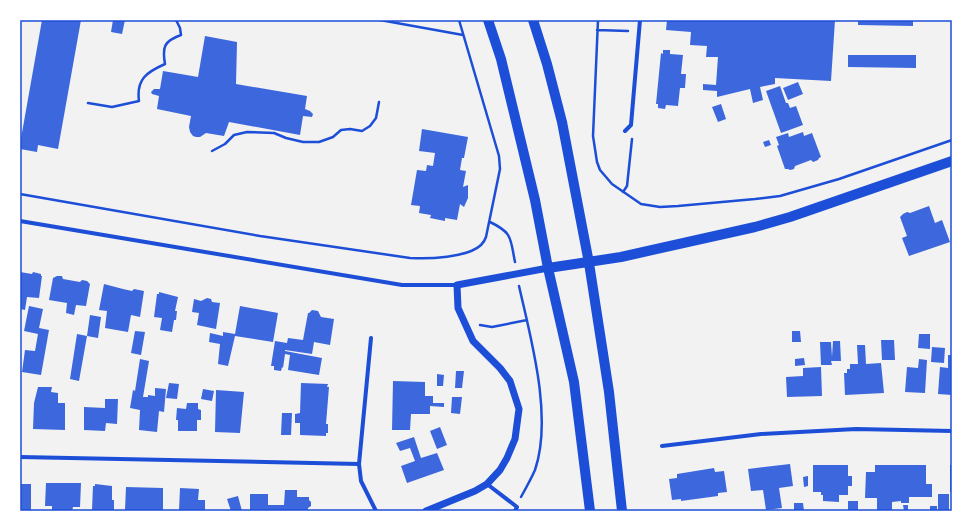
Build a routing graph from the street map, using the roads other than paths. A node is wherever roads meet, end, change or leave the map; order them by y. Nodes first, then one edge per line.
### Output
1 (488, 20) edge
2 (533, 20) edge
3 (640, 20) edge
4 (625, 131) dead end
5 (952, 161) edge
6 (20, 221) edge
7 (589, 262) junction
8 (548, 268) junction
9 (457, 286) junction
10 (371, 338) dead end
11 (952, 430) edge
12 (662, 446) dead end
13 (20, 457) edge
14 (358, 464) junction
15 (487, 484) junction
16 (516, 509) edge
17 (376, 511) edge
18 (426, 511) edge
19 (590, 511) edge
20 (622, 511) edge

1 - 8 main road
2 - 7 main road
3 - 4 street
5 - 7 main road
6 - 9 street
7 - 8 main road
7 - 20 main road
8 - 9 street
8 - 19 main road
9 - 15 street
10 - 14 street
11 - 12 street
13 - 14 street
14 - 17 street
15 - 16 street
15 - 18 street

